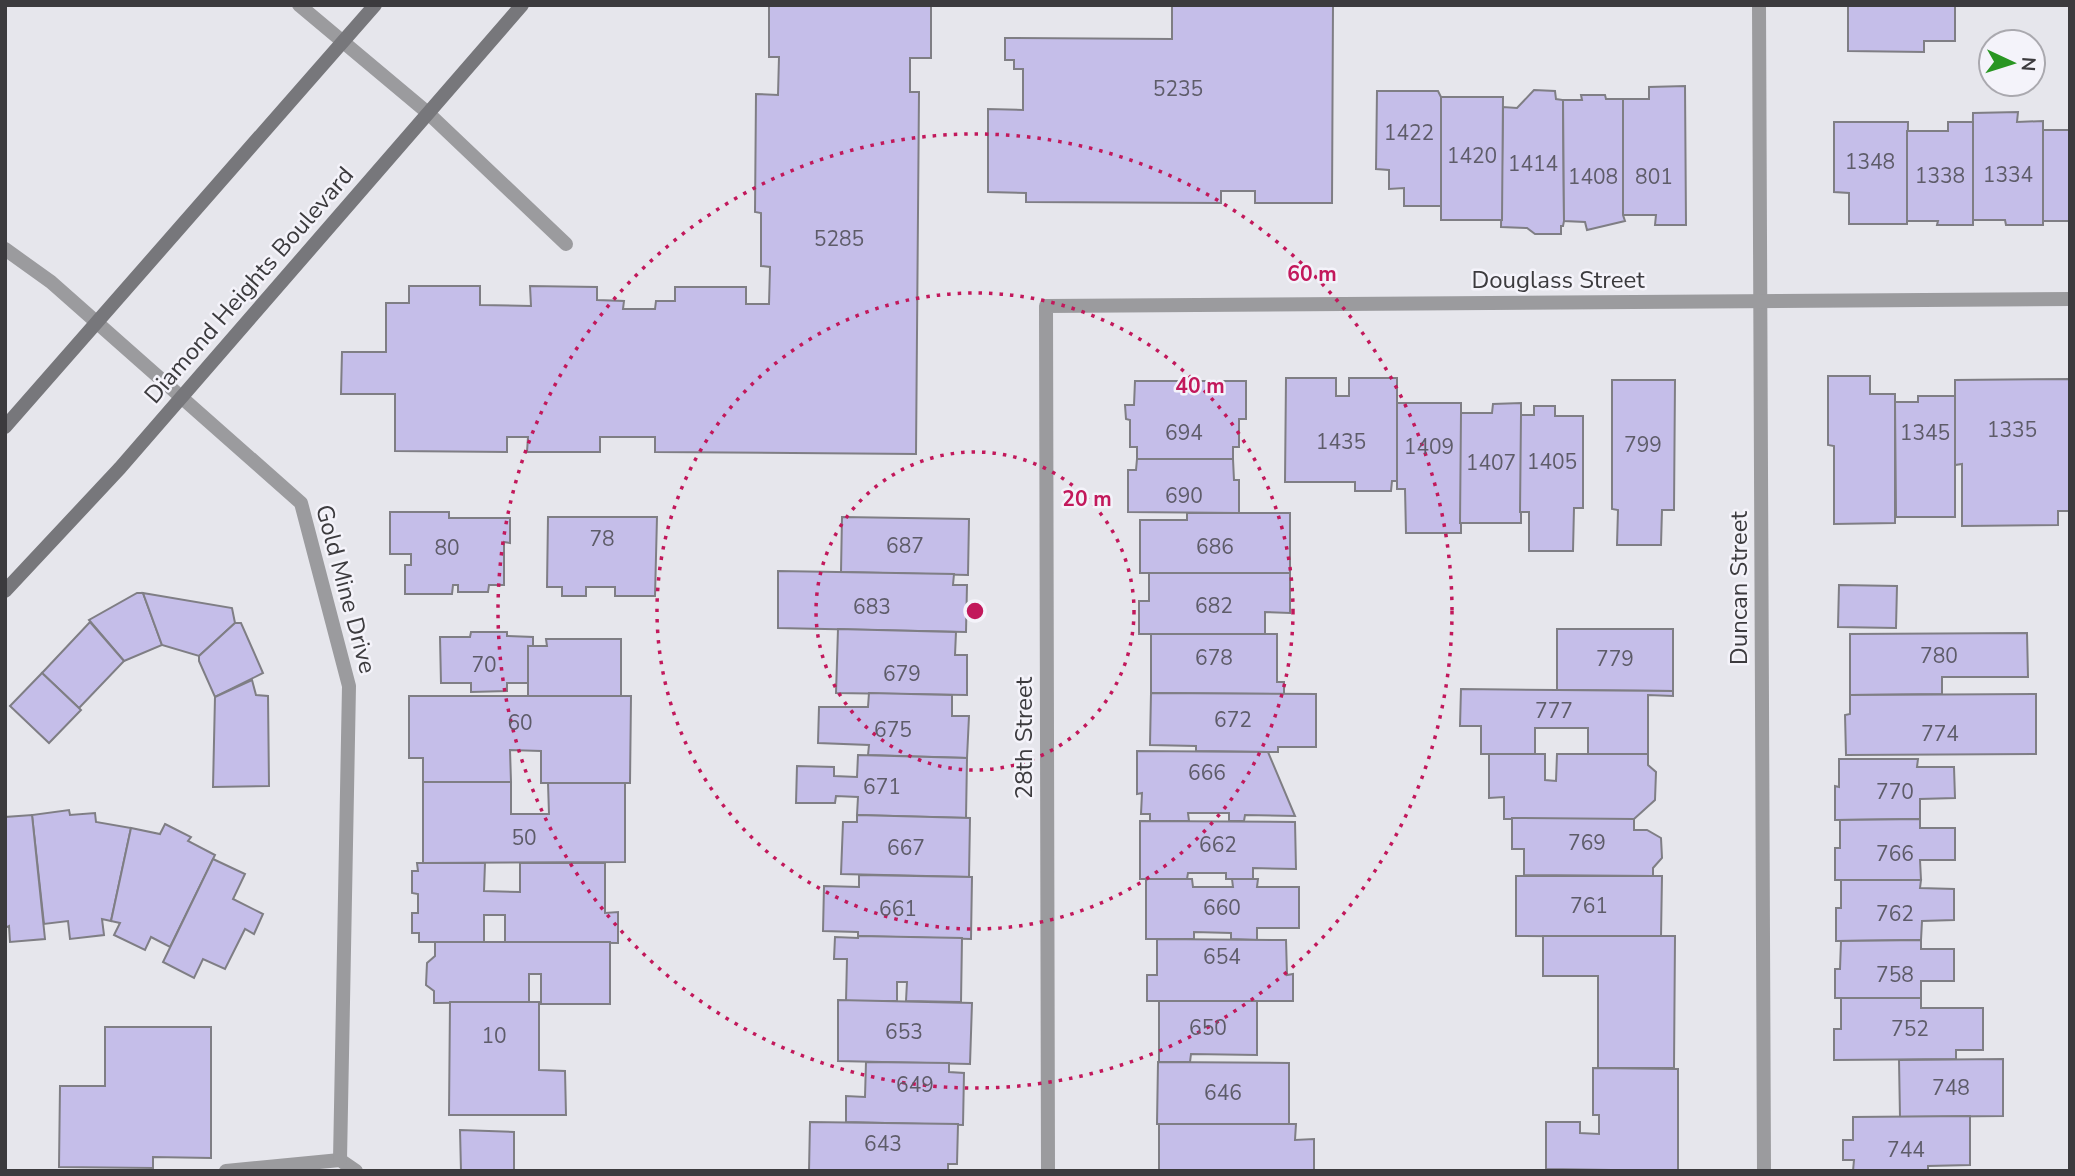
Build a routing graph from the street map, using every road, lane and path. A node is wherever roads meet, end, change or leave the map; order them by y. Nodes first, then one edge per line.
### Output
1 (299, 5) edge
2 (375, 5) edge
3 (522, 5) edge
4 (1759, 5) edge
5 (342, 43) junction
6 (428, 113) junction
7 (566, 244) dead end
8 (5, 249) edge
9 (2070, 299) edge
10 (1761, 301) junction
11 (1046, 306) joint
12 (98, 324) junction
13 (181, 397) junction
14 (5, 428) edge
15 (5, 591) edge
16 (340, 1160) junction
17 (226, 1171) edge
18 (356, 1171) edge
19 (1048, 1171) edge
20 (1764, 1171) edge

1 - 5 street
2 - 5 main road
3 - 6 main road, Diamond Heights Boulevard
4 - 10 street, Duncan Street
5 - 6 street
5 - 12 main road
6 - 7 street
6 - 13 main road, Diamond Heights Boulevard
8 - 12 street, Gold Mine Drive
9 - 10 street, Douglass Street
10 - 11 street, Douglass Street
10 - 20 street, Duncan Street
11 - 19 street, 28th Street
12 - 13 street, Gold Mine Drive
12 - 14 main road
13 - 15 main road, Diamond Heights Boulevard
13 - 16 street, Gold Mine Drive
16 - 17 street
16 - 18 street

